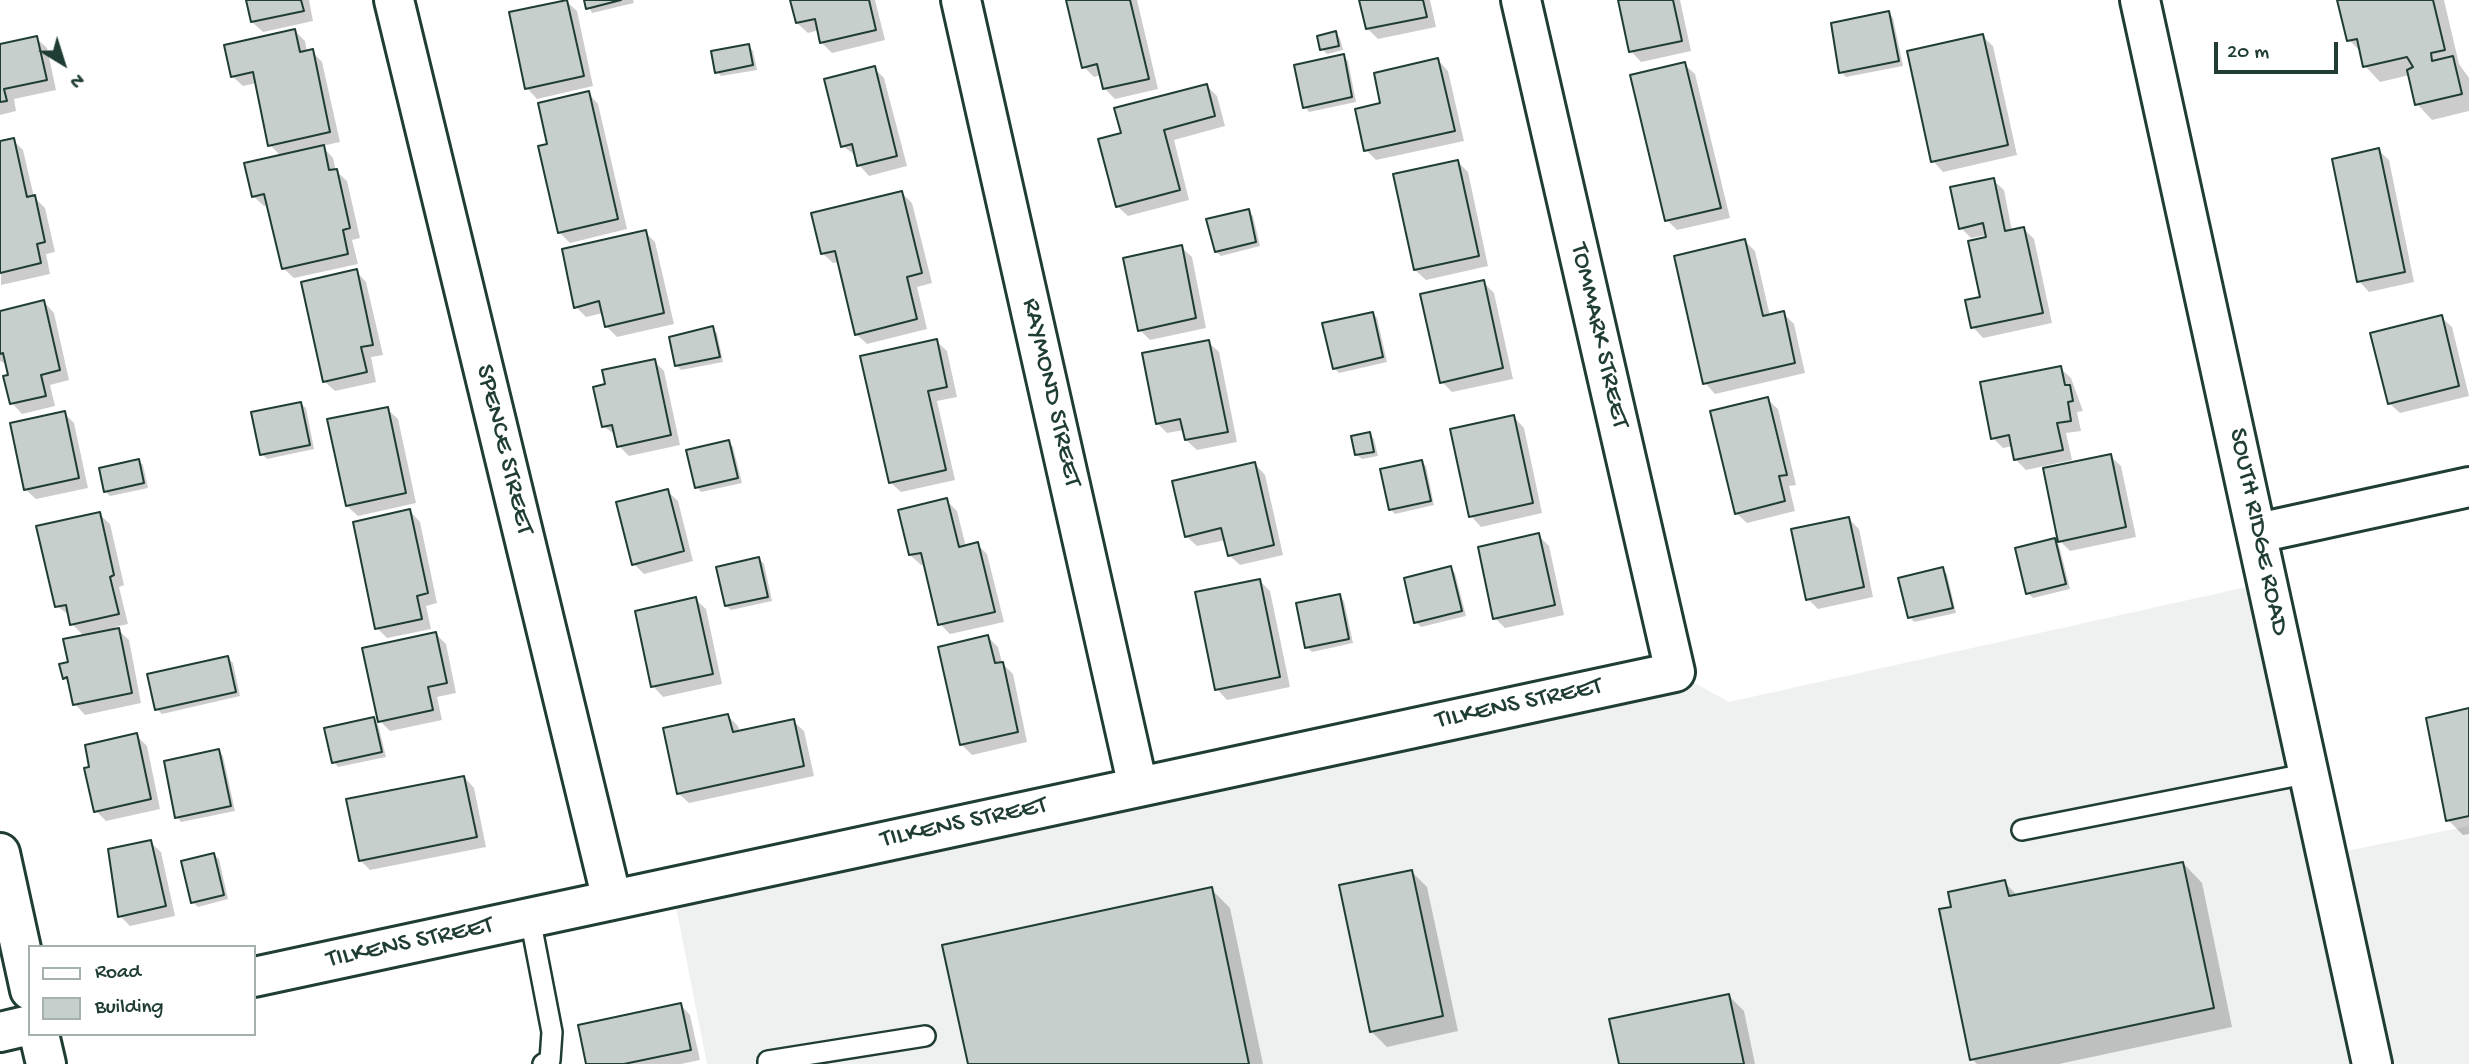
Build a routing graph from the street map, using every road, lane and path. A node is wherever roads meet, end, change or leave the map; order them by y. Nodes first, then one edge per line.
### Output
1 (394, 0) edge
2 (961, 0) edge
3 (1521, 0) edge
4 (2140, 0) edge
5 (2469, 487) edge
6 (2258, 533) junction
7 (1675, 672) joint
8 (2310, 773) junction
9 (1138, 787) junction
10 (2022, 830) dead end
11 (0, 853) edge
12 (612, 900) junction
13 (530, 918) junction
14 (256, 977) edge
15 (28, 981) edge
16 (28, 1025) edge
17 (0, 1032) edge
18 (39, 1036) edge
19 (925, 1036) dead end
20 (46, 1064) edge
21 (544, 1064) edge
22 (768, 1064) edge
23 (2372, 1064) edge

1 - 12 street, SPENCE STREET
2 - 9 street, RAYMOND STREET
3 - 7 street, TOMMARK STREET
4 - 6 street, SOUTH RIDGE ROAD
5 - 6 street
6 - 8 street, SOUTH RIDGE ROAD
7 - 9 street, TILKENS STREET
8 - 10 lane
8 - 23 street, SOUTH RIDGE ROAD
9 - 12 street, TILKENS STREET
11 - 15 street
12 - 13 street, TILKENS STREET
13 - 14 street, TILKENS STREET
13 - 21 lane
16 - 17 street
18 - 20 street
19 - 22 lane

